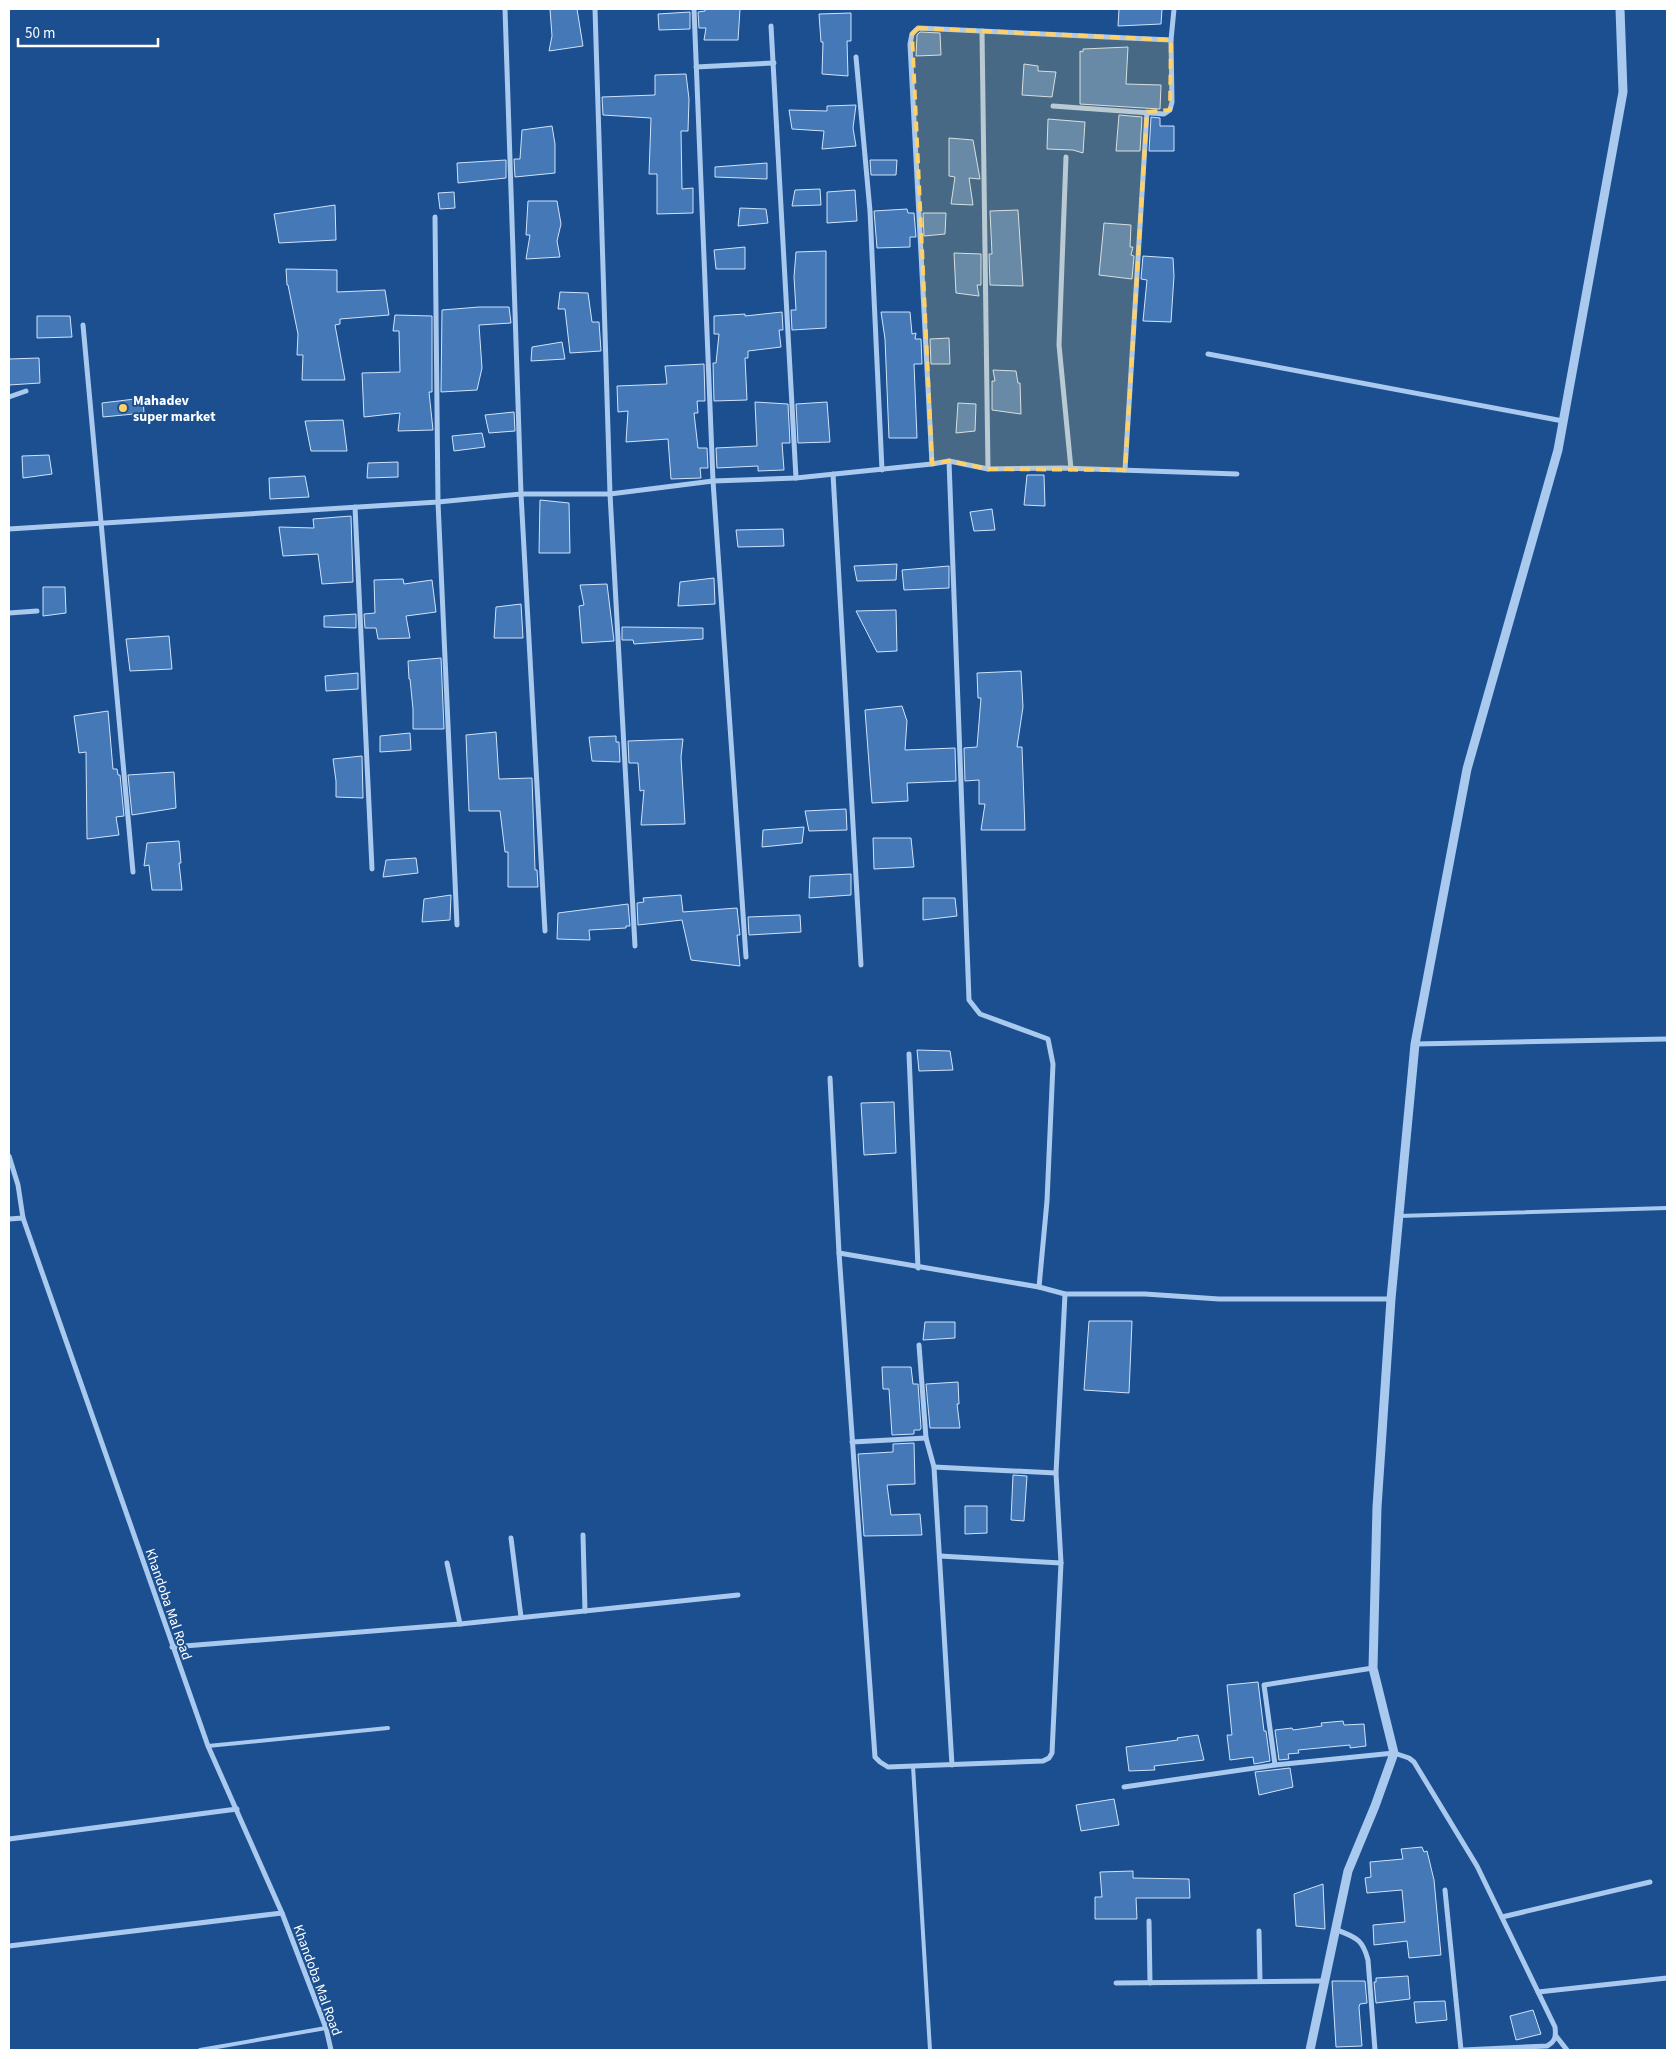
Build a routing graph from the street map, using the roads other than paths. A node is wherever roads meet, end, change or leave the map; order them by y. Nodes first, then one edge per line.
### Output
1 (505, 9) edge
2 (595, 9) edge
3 (694, 9) edge
4 (1174, 9) edge
5 (1620, 9) edge
6 (772, 26) dead end
7 (982, 31) junction
8 (1171, 40) junction
9 (856, 57) dead end
10 (774, 63) junction
11 (696, 67) junction
12 (1053, 106) dead end
13 (1146, 112) junction
14 (1066, 157) dead end
15 (435, 217) dead end
16 (83, 325) dead end
17 (1208, 354) dead end
18 (26, 391) dead end
19 (9, 397) edge
20 (1563, 421) junction
21 (949, 461) junction
22 (932, 464) junction
23 (988, 469) junction
24 (1071, 469) junction
25 (882, 470) junction
26 (1125, 470) junction
27 (832, 474) junction
28 (1237, 474) dead end
29 (796, 478) junction
30 (713, 481) junction
31 (522, 494) junction
32 (610, 494) junction
33 (438, 502) junction
34 (355, 507) junction
35 (100, 523) junction
36 (9, 529) edge
37 (37, 611) dead end
38 (9, 613) edge
39 (372, 869) dead end
40 (133, 872) dead end
41 (456, 925) dead end
42 (545, 931) dead end
43 (635, 946) dead end
44 (746, 957) dead end
45 (862, 965) dead end
46 (1667, 1039) edge
47 (1415, 1044) junction
48 (909, 1054) dead end
49 (830, 1078) dead end
50 (9, 1156) edge
51 (1667, 1208) edge
52 (1398, 1216) junction
53 (9, 1218) edge
54 (23, 1218) junction
55 (839, 1253) junction
56 (918, 1268) junction
57 (1038, 1287) junction
58 (1065, 1294) junction
59 (1391, 1299) junction
60 (919, 1345) dead end
61 (926, 1438) junction
62 (852, 1442) junction
63 (934, 1467) junction
64 (1056, 1473) junction
65 (583, 1535) dead end
66 (511, 1538) dead end
67 (940, 1556) junction
68 (1061, 1562) junction
69 (447, 1563) dead end
70 (738, 1595) dead end
71 (585, 1611) junction
72 (522, 1617) junction
73 (460, 1624) junction
74 (172, 1647) junction
75 (1373, 1668) junction
76 (388, 1728) dead end
77 (208, 1746) junction
78 (1394, 1753) junction
79 (952, 1765) junction
80 (1275, 1765) junction
81 (913, 1766) junction
82 (1124, 1787) dead end
83 (237, 1809) junction
84 (9, 1839) edge
85 (1650, 1882) dead end
86 (1445, 1890) dead end
87 (282, 1913) junction
88 (1502, 1917) junction
89 (1149, 1921) dead end
90 (1335, 1929) junction
91 (1259, 1931) dead end
92 (9, 1946) edge
93 (1667, 1978) edge
94 (1260, 1981) junction
95 (1324, 1981) junction
96 (1116, 1983) dead end
97 (1150, 1983) junction
98 (1538, 1992) junction
99 (326, 2028) junction
100 (1556, 2036) junction
101 (1547, 2048) edge
102 (200, 2050) edge
103 (331, 2050) edge
104 (930, 2050) edge
105 (1310, 2050) edge
106 (1375, 2050) edge
107 (1462, 2050) edge
108 (1567, 2050) edge

1 - 31 street
2 - 32 street
3 - 11 street
4 - 8 street
5 - 20 street
6 - 10 street
7 - 8 street
7 - 22 street
7 - 23 street
8 - 13 street
9 - 25 street
10 - 11 street
10 - 29 street
11 - 30 street
12 - 13 street
13 - 26 street
14 - 24 street
15 - 33 street
16 - 35 street
17 - 20 street
18 - 19 street
20 - 47 street
21 - 22 street
21 - 23 street
21 - 57 street
22 - 25 street
23 - 24 street
24 - 26 street
25 - 27 street
26 - 28 street
27 - 29 street
27 - 45 street
29 - 30 street
30 - 32 street
30 - 44 street
31 - 32 street
31 - 33 street
31 - 42 street
32 - 43 street
33 - 34 street
33 - 41 street
34 - 35 street
34 - 39 street
35 - 36 street
35 - 40 street
37 - 38 street
46 - 47 street
47 - 52 street
48 - 56 street
49 - 55 street
50 - 54 street, Khandoba Mal Road
51 - 52 lane
52 - 59 street
53 - 54 street
54 - 74 street, Khandoba Mal Road
55 - 56 street
55 - 62 street
56 - 57 street
57 - 58 street
58 - 59 street
58 - 64 street
59 - 75 street
60 - 61 street
61 - 62 street
61 - 63 street
62 - 81 street
63 - 64 street
63 - 67 street
64 - 68 street
65 - 71 street
66 - 72 street
67 - 68 street
67 - 79 street
68 - 79 street
69 - 73 street
70 - 71 street
71 - 72 street
72 - 73 street
73 - 74 street
74 - 77 street, Khandoba Mal Road
75 - 78 street
75 - 80 street
76 - 77 lane
77 - 83 street, Khandoba Mal Road
78 - 80 street
78 - 88 street
78 - 90 street
79 - 81 street
80 - 82 street
81 - 104 lane
83 - 84 street
83 - 87 street, Khandoba Mal Road
85 - 88 street
86 - 107 street
87 - 92 street
87 - 99 street, Khandoba Mal Road
88 - 98 street
89 - 97 street
90 - 95 street
90 - 106 street
91 - 94 street
93 - 98 street
94 - 95 street
94 - 97 street
95 - 105 street
96 - 97 street
98 - 100 street
99 - 102 lane
99 - 103 street, Khandoba Mal Road
100 - 101 street
100 - 108 street
101 - 107 street

